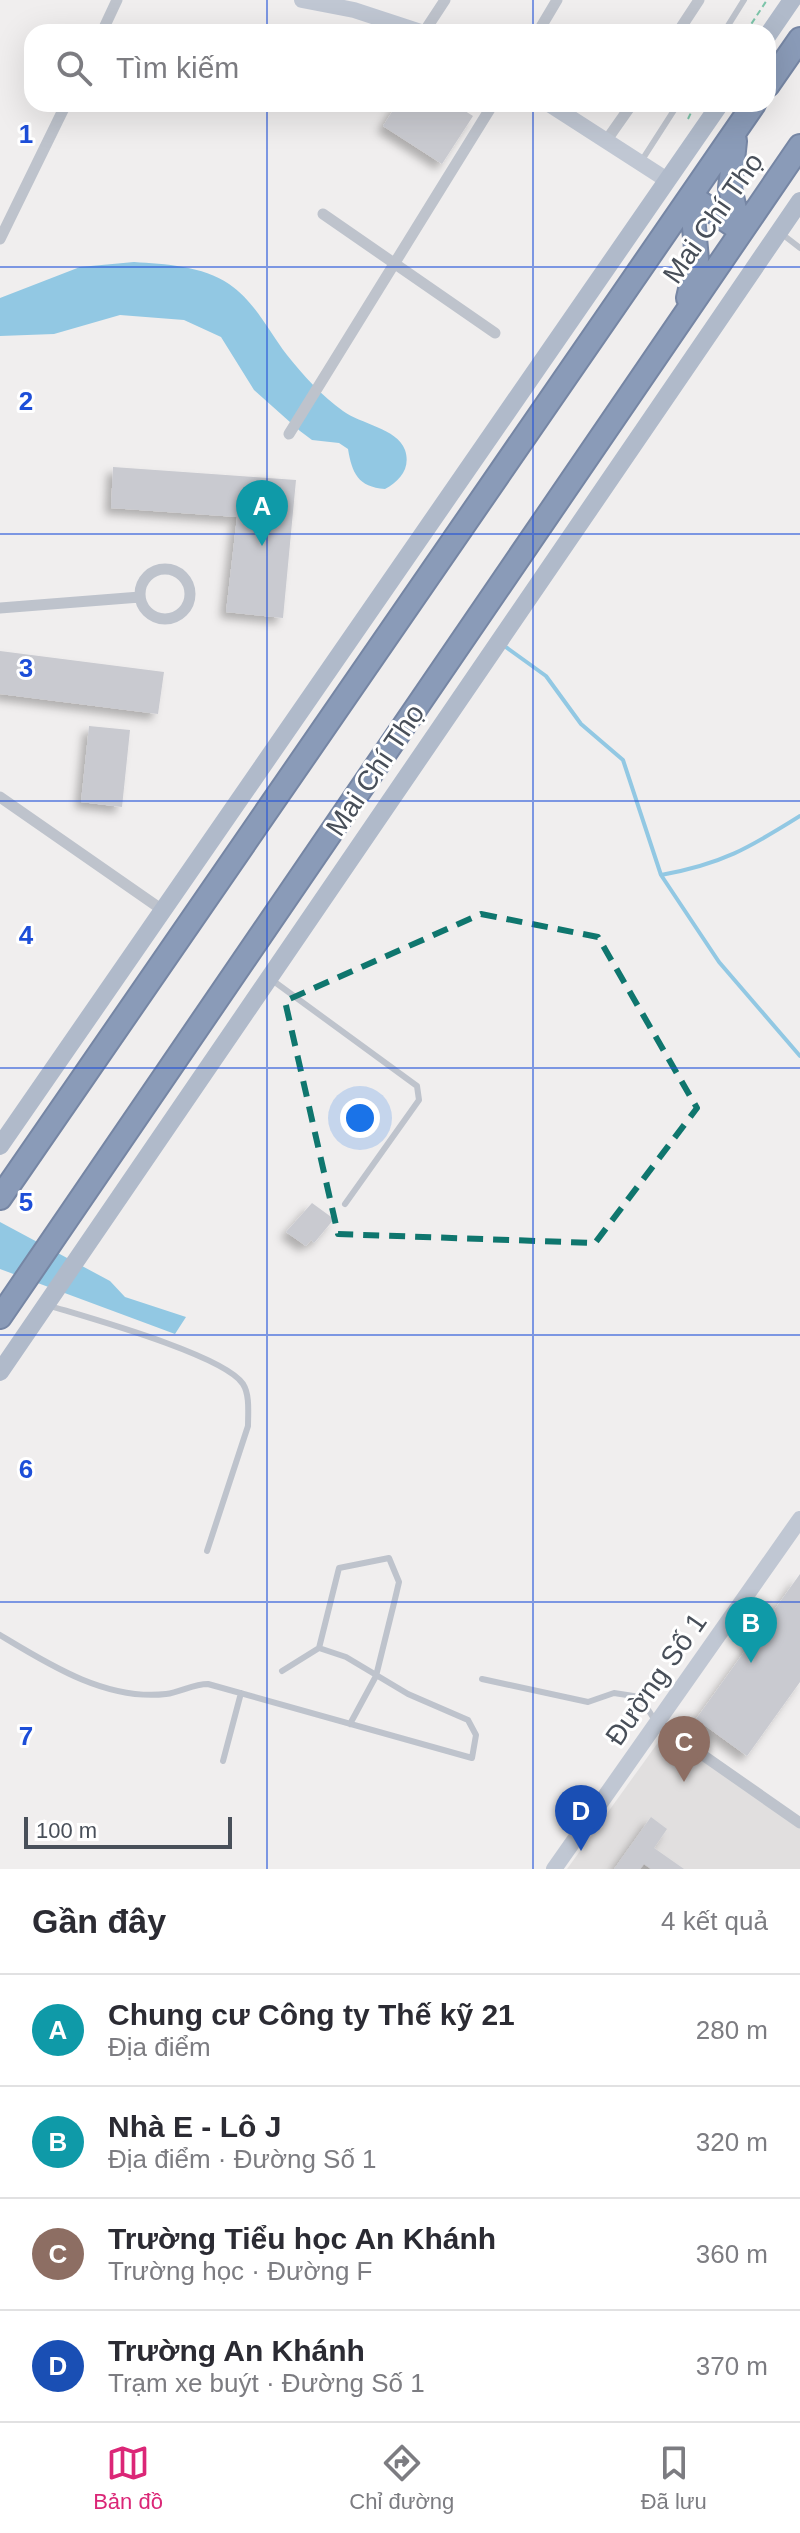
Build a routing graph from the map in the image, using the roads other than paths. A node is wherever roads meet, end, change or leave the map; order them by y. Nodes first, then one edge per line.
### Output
1 (117, 0) edge
2 (302, 0) edge
3 (445, 0) edge
4 (557, 0) edge
5 (699, 0) edge
6 (744, 0) edge
7 (792, 0) edge
8 (106, 24) edge
9 (398, 24) edge
10 (428, 24) edge
11 (543, 24) edge
12 (683, 24) edge
13 (729, 24) edge
14 (776, 24) edge
15 (800, 39) edge
16 (776, 74) edge
17 (62, 112) edge
18 (488, 112) edge
19 (561, 112) edge
20 (626, 112) edge
21 (673, 112) edge
22 (714, 112) edge
23 (749, 112) edge
24 (741, 123) junction
25 (606, 141) junction
26 (800, 146) edge
27 (640, 163) junction
28 (667, 180) junction
29 (691, 196) junction
30 (800, 201) edge
31 (323, 214) dead end
32 (740, 230) junction
33 (779, 232) junction
34 (0, 239) edge
35 (800, 248) edge
36 (767, 249) junction
37 (396, 262) junction
38 (684, 311) junction
39 (495, 333) dead end
40 (289, 434) dead end
41 (140, 597) junction
42 (0, 608) edge
43 (0, 797) edge
44 (161, 909) junction
45 (269, 978) junction
46 (0, 1146) edge
47 (0, 1198) edge
48 (345, 1204) dead end
49 (46, 1305) junction
50 (0, 1317) edge
51 (0, 1372) edge
52 (797, 1530) edge
53 (207, 1551) dead end
54 (0, 1635) edge
55 (319, 1648) junction
56 (282, 1671) dead end
57 (376, 1676) junction
58 (482, 1679) dead end
59 (241, 1693) junction
60 (657, 1723) junction
61 (350, 1724) junction
62 (223, 1761) dead end
63 (800, 1823) edge
64 (554, 1869) edge

1 - 8 street
2 - 9 street
3 - 10 street
4 - 11 street
5 - 12 street
6 - 13 lane
7 - 14 main road
15 - 16 highway
17 - 34 street
18 - 37 street
19 - 25 street
20 - 25 street
21 - 27 lane
22 - 28 main road
23 - 24 highway, Mai Chí Thọ
24 - 29 highway, Mai Chí Thọ
24 - 32 highway
25 - 27 street
26 - 32 highway, Mai Chí Thọ
27 - 28 street
28 - 29 main road
28 - 44 main road
29 - 32 highway
29 - 38 highway
29 - 47 highway, Mai Chí Thọ
30 - 33 main road, Mai Chí Thọ
31 - 37 street
32 - 36 main road
32 - 38 highway, Mai Chí Thọ
33 - 35 lane
33 - 36 main road, Mai Chí Thọ
36 - 45 main road, Mai Chí Thọ
37 - 39 street
37 - 40 street
38 - 50 highway, Mai Chí Thọ
41 - 41 street
41 - 42 street
43 - 44 street
44 - 46 main road
45 - 48 lane
45 - 49 main road, Mai Chí Thọ
49 - 51 main road, Mai Chí Thọ
49 - 53 lane
52 - 60 street, Đường Số 1
54 - 59 lane
55 - 56 lane
55 - 57 lane
55 - 57 lane
57 - 61 lane
57 - 61 lane
58 - 60 lane
59 - 61 lane
59 - 62 lane
60 - 63 street
60 - 64 street, Đường Số 1

